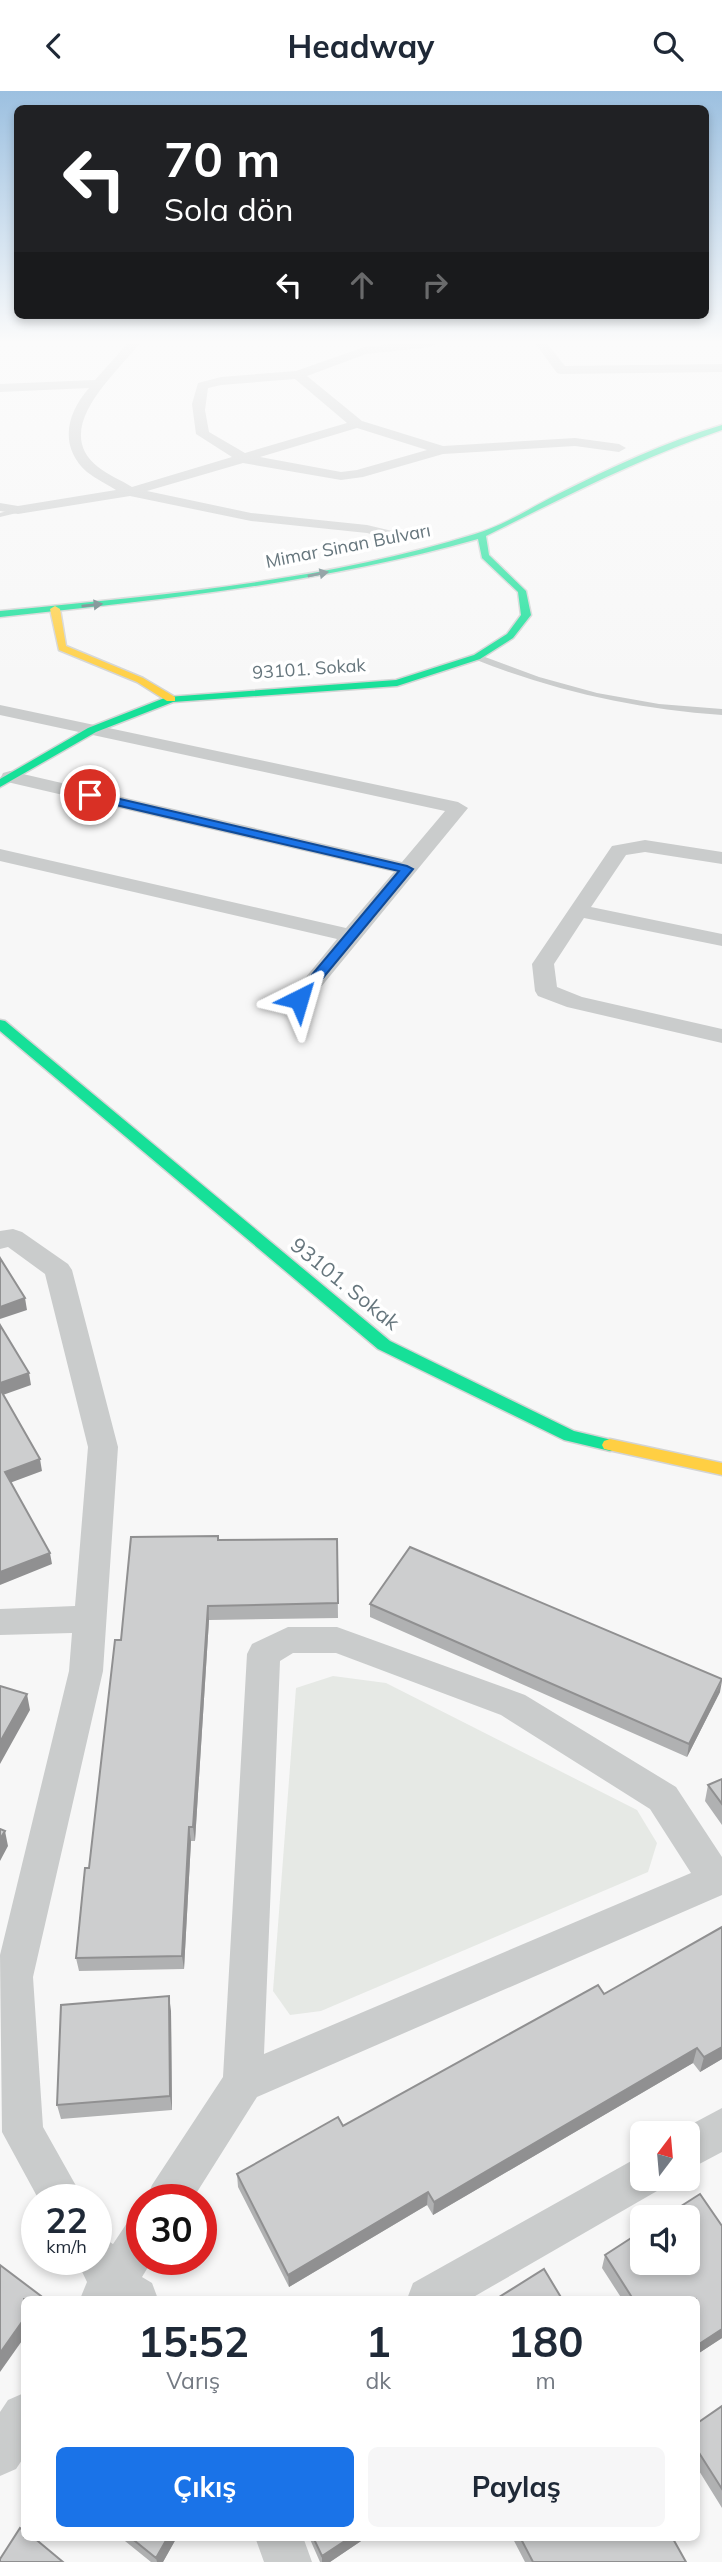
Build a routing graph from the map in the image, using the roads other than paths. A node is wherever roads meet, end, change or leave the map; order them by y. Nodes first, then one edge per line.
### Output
1 (84, 458) edge
2 (413, 458) edge
3 (595, 458) edge
4 (640, 458) edge
5 (245, 459) joint
6 (586, 462) dead end
7 (130, 492) junction
8 (0, 507) edge
9 (18, 510) junction
10 (0, 515) edge
11 (482, 535) junction
12 (410, 537) joint
13 (365, 546) dead end
14 (422, 552) junction
15 (485, 556) junction
16 (301, 560) dead end
17 (63, 591) dead end
18 (55, 609) junction
19 (0, 614) edge
20 (477, 657) junction
21 (171, 699) junction
22 (0, 710) edge
23 (722, 712) edge
24 (92, 730) junction
25 (6, 776) edge
26 (0, 855) edge
27 (722, 858) edge
28 (407, 869) junction
29 (579, 911) junction
30 (351, 936) junction
31 (722, 940) edge
32 (299, 999) dead end
33 (1, 1027) edge
34 (722, 1036) edge
35 (0, 1240) edge
36 (722, 1469) edge
37 (90, 1619) junction
38 (0, 1622) edge
39 (719, 1884) edge
40 (243, 2083) junction
41 (722, 2129) edge
42 (700, 2142) edge
43 (630, 2183) edge
44 (54, 2184) edge
45 (177, 2184) edge
46 (126, 2263) edge
47 (112, 2285) edge
48 (434, 2296) edge
49 (21, 2421) edge
50 (0, 2453) edge
51 (280, 2541) edge
52 (288, 2562) edge

1 - 7 street
2 - 5 street
3 - 6 street
4 - 11 street, Mimar Sinan Bulvarı
5 - 7 street
7 - 9 street
7 - 12 street
8 - 9 street
9 - 10 lane
11 - 14 street, Mimar Sinan Bulvarı
11 - 15 street
12 - 13 street, Mimar Sinan Bulvarı
14 - 15 street
18 -> 14 street, Mimar Sinan Bulvarı
15 - 20 street, 93101. Sokak
16 - 17 street, Mimar Sinan Bulvarı
18 - 19 street, Mimar Sinan Bulvarı
18 - 21 street
20 - 21 street, 93101. Sokak
20 - 23 lane
21 - 24 street, 93101. Sokak
22 - 24 street
24 - 25 street, 93101. Sokak
24 - 28 street
25 - 28 street
26 - 30 street
27 - 29 street
28 - 30 street
29 - 31 street
29 - 34 street
30 - 32 street
33 - 36 street, 93101. Sokak
35 - 37 street
37 - 38 street
37 - 44 street
39 - 40 street
39 - 40 street
40 - 45 street
41 - 42 street
43 - 48 street
46 - 47 street
49 - 50 street
51 - 52 street

